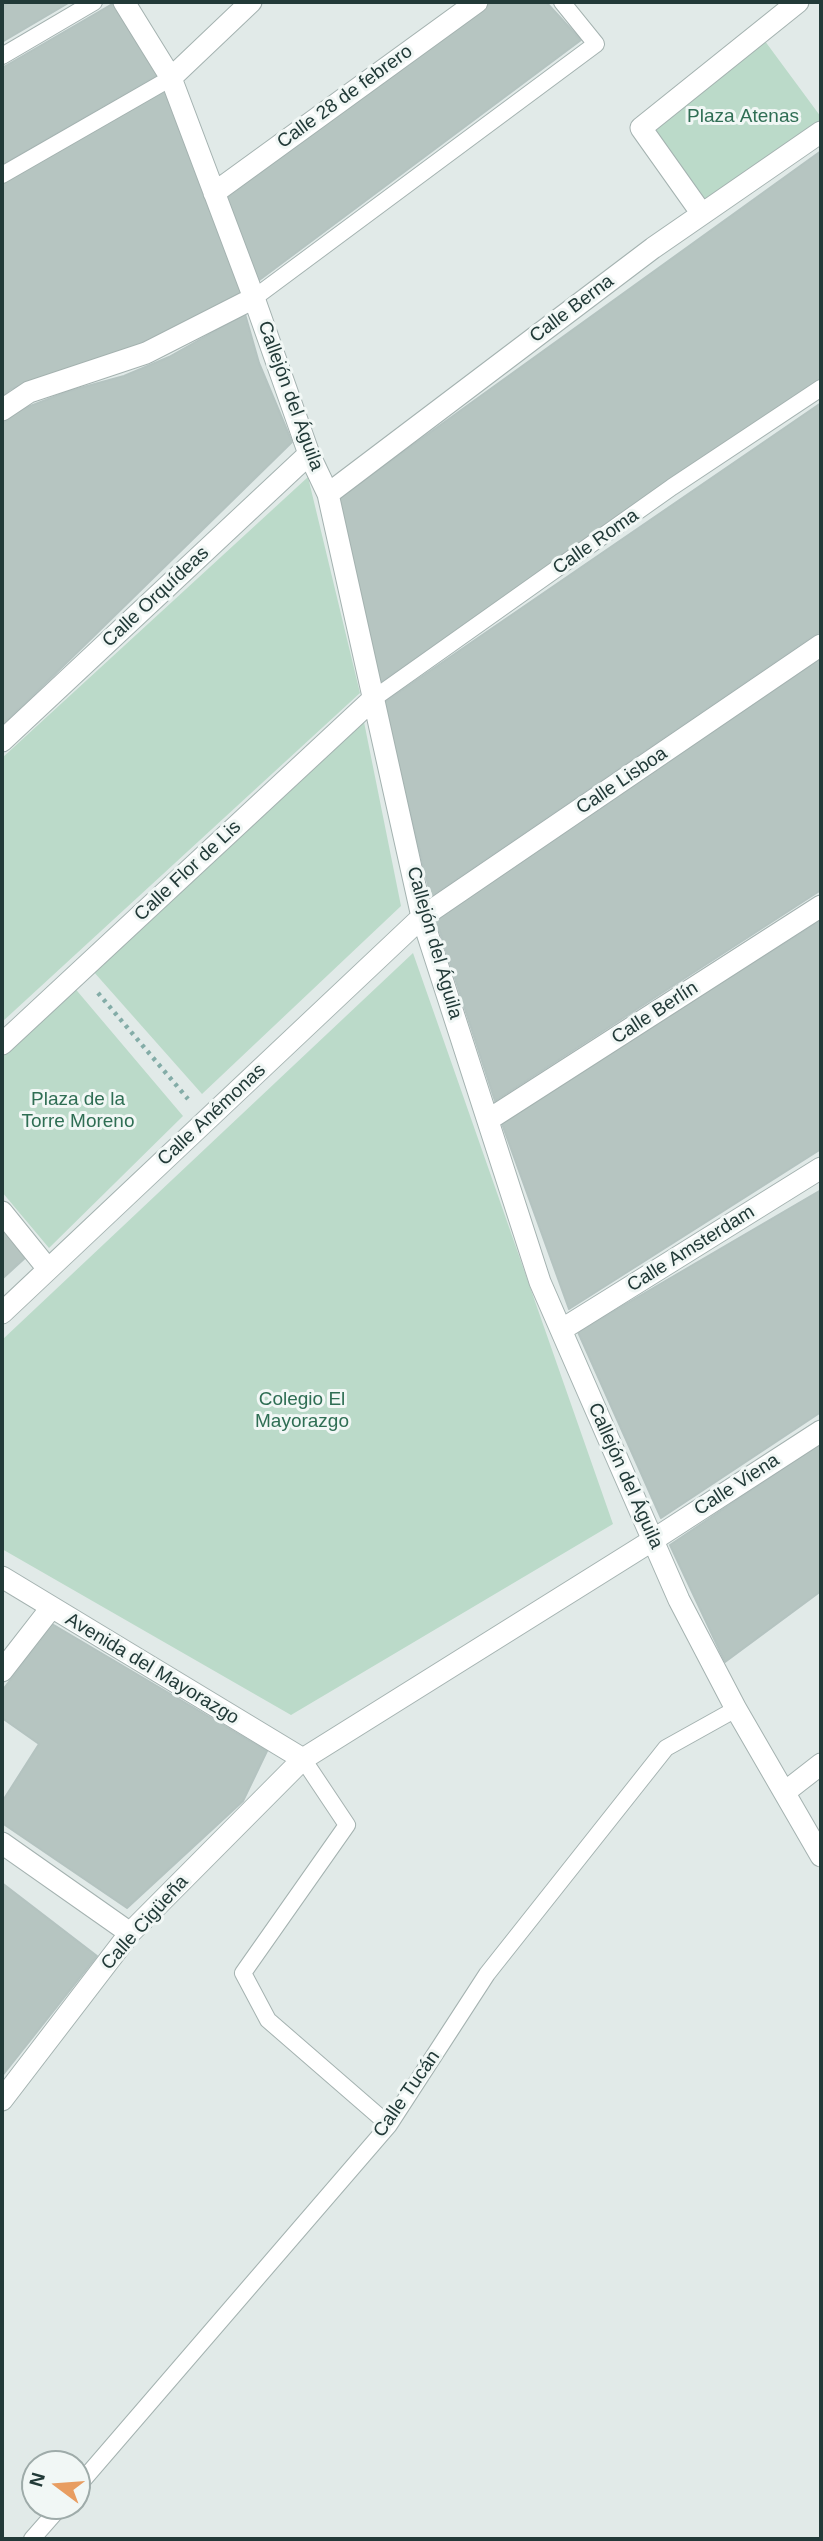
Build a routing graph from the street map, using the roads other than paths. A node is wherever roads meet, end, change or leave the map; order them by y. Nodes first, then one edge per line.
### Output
1 (94, 2) edge
2 (124, 2) edge
3 (251, 2) edge
4 (477, 2) edge
5 (562, 2) edge
6 (798, 2) edge
7 (2, 56) edge
8 (171, 78) junction
9 (821, 131) edge
10 (2, 175) edge
11 (214, 193) junction
12 (702, 214) junction
13 (254, 298) junction
14 (821, 388) edge
15 (2, 410) edge
16 (309, 454) junction
17 (328, 494) junction
18 (821, 645) edge
19 (373, 699) junction
20 (2, 741) edge
21 (821, 905) edge
22 (422, 916) junction
23 (2, 1044) edge
24 (488, 1120) junction
25 (821, 1168) edge
26 (2, 1212) edge
27 (48, 1269) junction
28 (2, 1312) edge
29 (561, 1330) junction
30 (821, 1431) edge
31 (653, 1540) junction
32 (2, 1577) edge
33 (51, 1608) junction
34 (2, 1671) edge
35 (736, 1709) junction
36 (303, 1759) junction
37 (821, 1764) edge
38 (785, 1792) junction
39 (2, 1843) edge
40 (821, 1856) edge
41 (130, 1933) junction
42 (2, 2100) edge
43 (389, 2125) junction
44 (91, 2471) edge
45 (49, 2520) edge
46 (32, 2539) edge

1 - 7 lane
2 - 8 street, Callejón del Águila
3 - 8 street
4 - 11 street, Calle 28 de febrero
5 - 13 lane
6 - 12 street
8 - 10 lane
8 - 11 street, Callejón del Águila
9 - 12 street, Calle Berna
11 - 13 street, Callejón del Águila
12 - 17 street, Calle Berna
13 - 15 street
13 - 16 street, Callejón del Águila
14 - 19 lane, Calle Roma
16 - 17 street, Callejón del Águila
16 - 20 street, Calle Orquídeas
17 - 19 street, Callejón del Águila
18 - 22 street, Calle Lisboa
19 - 22 street, Callejón del Águila
19 - 23 street, Calle Flor de Lis
21 - 24 street, Calle Berlín
22 - 24 street, Callejón del Águila
22 - 27 street, Calle Anémonas
24 - 29 street, Callejón del Águila
25 - 29 street, Calle Amsterdam
26 - 27 street
27 - 28 street, Calle Anémonas
29 - 31 street, Callejón del Águila
30 - 31 street, Calle Viena
31 - 35 street, Callejón del Águila
31 - 36 street, Calle Viena
32 - 33 street, Avenida del Mayorazgo
33 - 34 street
33 - 36 street, Avenida del Mayorazgo
35 - 38 street, Callejón del Águila
35 - 43 lane, Calle Tucán
36 - 41 street, Calle Cigüeña
36 - 43 lane
37 - 38 street
38 - 40 street, Callejón del Águila
39 - 41 street
41 - 42 street, Calle Cigüeña
43 - 44 lane, Calle Tucán
45 - 46 lane

